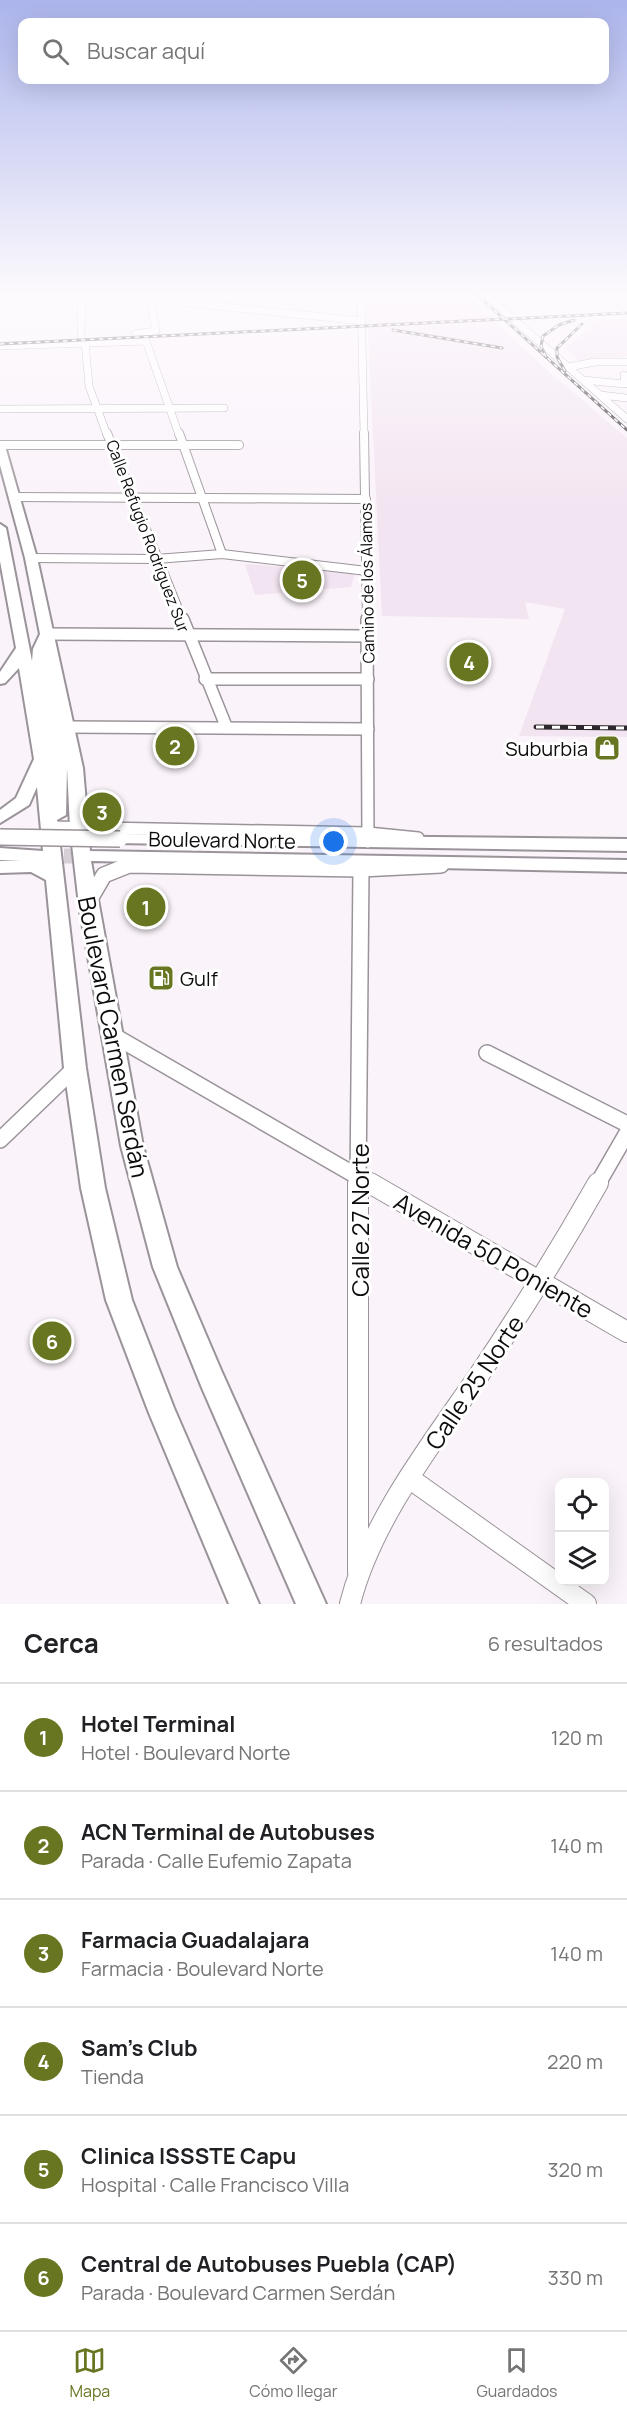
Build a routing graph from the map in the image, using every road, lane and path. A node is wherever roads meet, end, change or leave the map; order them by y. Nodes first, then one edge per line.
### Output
1 (87, 367) edge
2 (154, 367) edge
3 (363, 367) edge
4 (568, 367) edge
5 (624, 375) dead end
6 (583, 380) junction
7 (600, 395) junction
8 (627, 398) edge
9 (170, 408) junction
10 (224, 408) dead end
11 (0, 409) edge
12 (97, 409) junction
13 (625, 417) edge
14 (114, 446) junction
15 (182, 446) junction
16 (239, 446) dead end
17 (0, 447) edge
18 (14, 497) junction
19 (133, 498) junction
20 (203, 499) junction
21 (366, 499) junction
22 (0, 528) edge
23 (222, 554) junction
24 (31, 558) junction
25 (156, 559) junction
26 (367, 571) junction
27 (37, 592) junction
28 (15, 595) junction
29 (47, 634) junction
30 (187, 634) junction
31 (367, 636) junction
32 (22, 647) junction
33 (206, 679) junction
34 (368, 679) junction
35 (0, 680) edge
36 (226, 726) junction
37 (68, 727) junction
38 (368, 729) junction
39 (42, 759) junction
40 (0, 818) edge
41 (78, 827) junction
42 (48, 836) junction
43 (368, 838) junction
44 (627, 845) edge
45 (1, 853) edge
46 (92, 856) tunnel mouth
47 (453, 862) junction
48 (627, 866) edge
49 (361, 868) junction
50 (56, 878) junction
51 (88, 905) junction
52 (111, 1034) junction
53 (487, 1053) dead end
54 (75, 1068) junction
55 (627, 1124) edge
56 (627, 1133) edge
57 (0, 1140) edge
58 (358, 1177) junction
59 (542, 1282) junction
60 (627, 1332) edge
61 (409, 1478) junction
62 (358, 1572) junction
63 (244, 1604) edge
64 (311, 1604) edge
65 (350, 1604) edge
66 (586, 1604) edge

1 - 12 street, Calle Refugio Rodríguez Sur
2 - 9 street
3 - 21 street, Camino de los Álamos
4 - 6 street
5 - 6 street
6 - 7 street
7 - 8 street
7 - 13 street
9 - 10 street
9 - 12 street
9 - 15 street
11 - 12 street
12 - 14 street, Calle Refugio Rodríguez Sur
14 - 15 street
14 - 17 street
14 - 19 street, Calle Refugio Rodríguez Sur
15 - 16 street
15 - 20 street
17 - 18 main road, Boulevard Carmen Serdán
18 - 19 street
18 - 24 main road, Boulevard Carmen Serdán
19 - 20 street
19 - 25 street, Calle Refugio Rodríguez Sur
20 - 21 street
20 - 23 street
21 - 26 street, Camino de los Álamos
22 - 28 main road, Boulevard Carmen Serdán
23 - 25 street
23 - 26 street
24 - 25 street
24 - 27 main road, Boulevard Carmen Serdán
25 - 30 street, Calle Refugio Rodríguez Sur
26 - 31 street, Camino de los Álamos
27 - 28 main road
27 - 29 main road, Boulevard Carmen Serdán
28 - 32 main road, Boulevard Carmen Serdán
29 - 30 street
29 - 37 main road, Boulevard Carmen Serdán
29 - 42 main road
30 - 31 street
30 - 33 street, Calle Refugio Rodríguez Sur
31 - 34 street, Camino de los Álamos
32 - 35 main road
32 - 39 main road, Boulevard Carmen Serdán
33 - 34 street
33 - 36 street, Calle Refugio Rodríguez Sur
34 - 38 street, Camino de los Álamos
36 - 37 street
36 - 38 street
37 - 41 main road, Boulevard Carmen Serdán
38 - 43 street, Camino de los Álamos
39 - 40 main road
39 - 42 main road, Boulevard Carmen Serdán
41 - 42 street, Boulevard Norte
41 - 43 street, Boulevard Norte
41 - 51 main road, Boulevard Carmen Serdán
42 - 45 main road, Boulevard Norte
42 - 50 main road, Boulevard Carmen Serdán
43 - 44 main road, Boulevard Norte
43 - 45 main road, Boulevard Norte, bridge
45 - 50 main road
46 - 47 main road, Boulevard Norte
47 - 48 main road, Boulevard Norte
47 - 49 street, Boulevard Norte
49 - 51 street, Boulevard Norte
49 - 58 street, Calle 27 Norte
50 - 54 main road, Boulevard Carmen Serdán
51 - 52 main road, Boulevard Carmen Serdán
52 - 58 street, Avenida 50 Poniente
52 - 64 main road, Boulevard Carmen Serdán
53 - 55 street
54 - 57 street
54 - 63 main road, Boulevard Carmen Serdán
56 - 59 street, Calle 25 Norte
58 - 59 street, Avenida 50 Poniente
58 - 62 street, Calle 27 Norte
59 - 60 street, Avenida 50 Poniente
59 - 61 street, Calle 25 Norte
61 - 62 street, Calle 25 Norte
61 - 66 street
62 - 65 street, Calle 25 Norte

